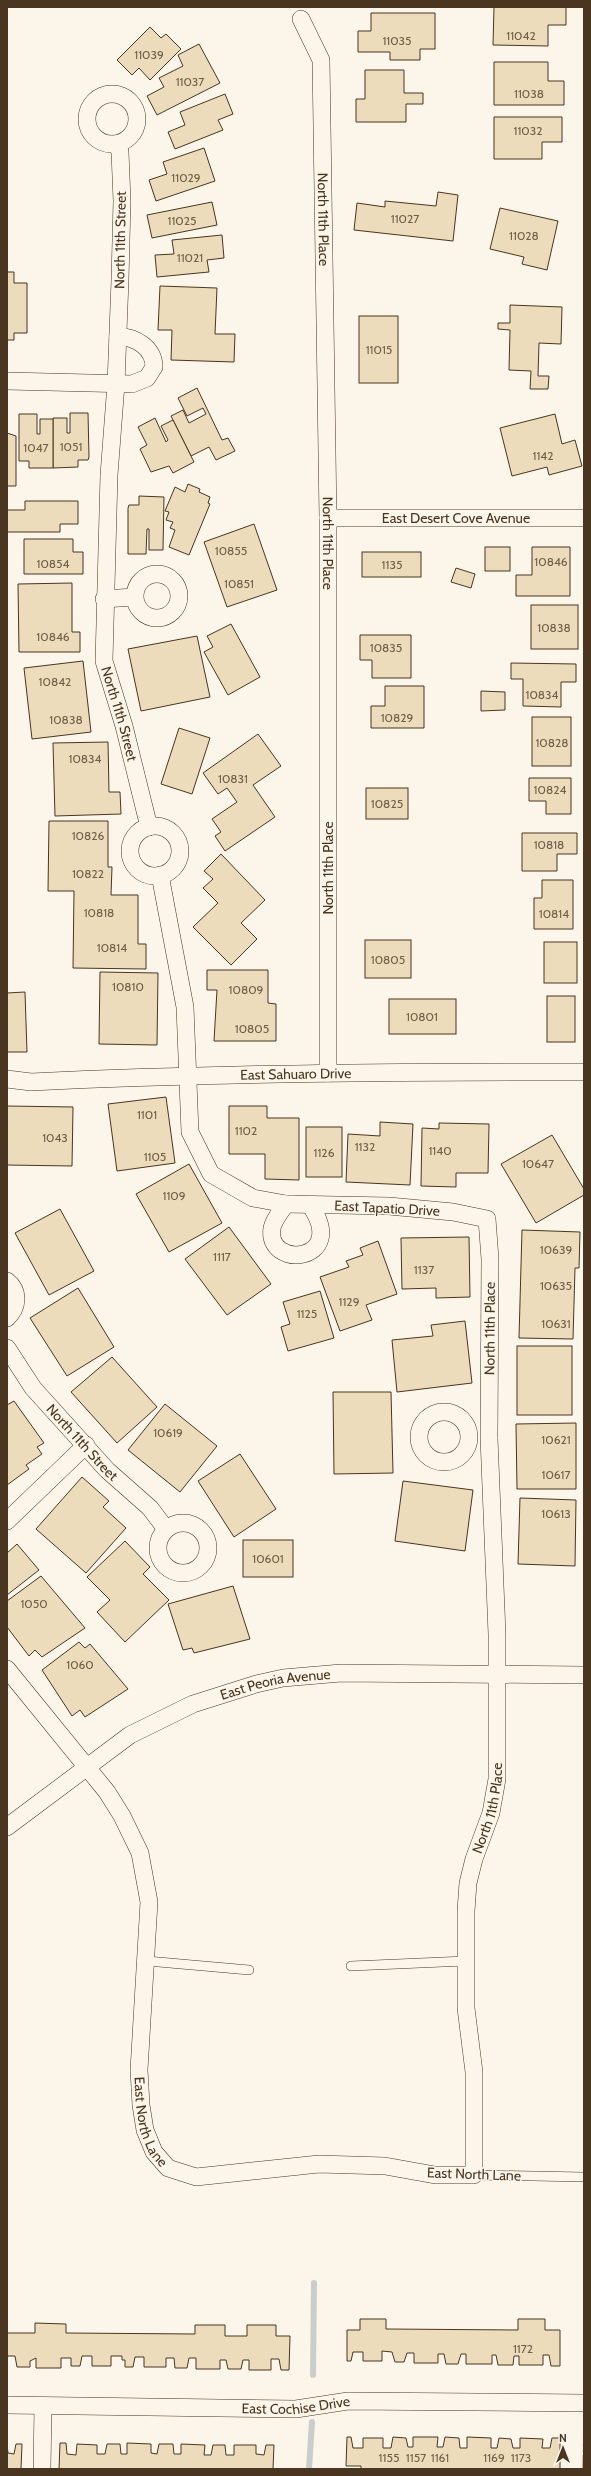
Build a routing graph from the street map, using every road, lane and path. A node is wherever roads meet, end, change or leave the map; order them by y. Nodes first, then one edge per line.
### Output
1 (301, 19) dead end
2 (117, 144) dead end
3 (118, 337) junction
4 (7, 381) edge
5 (116, 384) junction
6 (328, 518) junction
7 (584, 518) edge
8 (134, 597) dead end
9 (104, 599) junction
10 (149, 827) junction
11 (160, 875) junction
12 (584, 1072) edge
13 (328, 1073) junction
14 (189, 1074) junction
15 (7, 1079) edge
16 (286, 1204) junction
17 (310, 1205) junction
18 (487, 1219) joint
19 (7, 1281) edge
20 (7, 1318) edge
21 (7, 1348) edge
22 (489, 1438) junction
23 (469, 1439) dead end
24 (86, 1445) junction
25 (7, 1521) edge
26 (166, 1529) dead end
27 (7, 1669) edge
28 (498, 1675) junction
29 (584, 1675) edge
30 (86, 1768) junction
31 (7, 1827) edge
32 (147, 1961) junction
33 (466, 1961) junction
34 (352, 1966) dead end
35 (249, 1970) dead end
36 (474, 2175) junction
37 (584, 2177) edge
38 (584, 2403) edge
39 (7, 2405) edge
40 (43, 2406) junction
41 (42, 2469) edge

1 - 6 street, North 11th Place
2 - 3 street, North 11th Street
3 - 5 street, North 11th Street
3 - 5 street
4 - 5 street
5 - 9 street, North 11th Street
6 - 7 street, East Desert Cove Avenue
6 - 13 street, North 11th Place
8 - 9 street
9 - 10 street, North 11th Street
10 - 11 street
10 - 11 street
11 - 14 street
12 - 13 street, East Sahuaro Drive
13 - 14 street, East Sahuaro Drive
14 - 15 street, East Sahuaro Drive
14 - 16 street, East Tapatio Drive
16 - 17 street, East Tapatio Drive
16 - 17 street, East Tapatio Drive
17 - 18 street, East Tapatio Drive
18 - 22 street, North 11th Place
19 - 20 street
21 - 24 street, North 11th Street
22 - 23 street
22 - 28 street, North 11th Place
24 - 25 street
24 - 26 street, North 11th Street
27 - 30 street, East North Lane
28 - 29 street, East Peoria Avenue
28 - 30 street, East Peoria Avenue
28 - 33 street, North 11th Place
30 - 31 street, East Peoria Avenue
30 - 32 street, East North Lane
32 - 35 lane
32 - 36 street, East North Lane
33 - 34 lane
33 - 36 street, North 11th Place
36 - 37 lane, East North Lane
38 - 40 street, East Cochise Drive
39 - 40 street, East Cochise Drive
40 - 41 street

